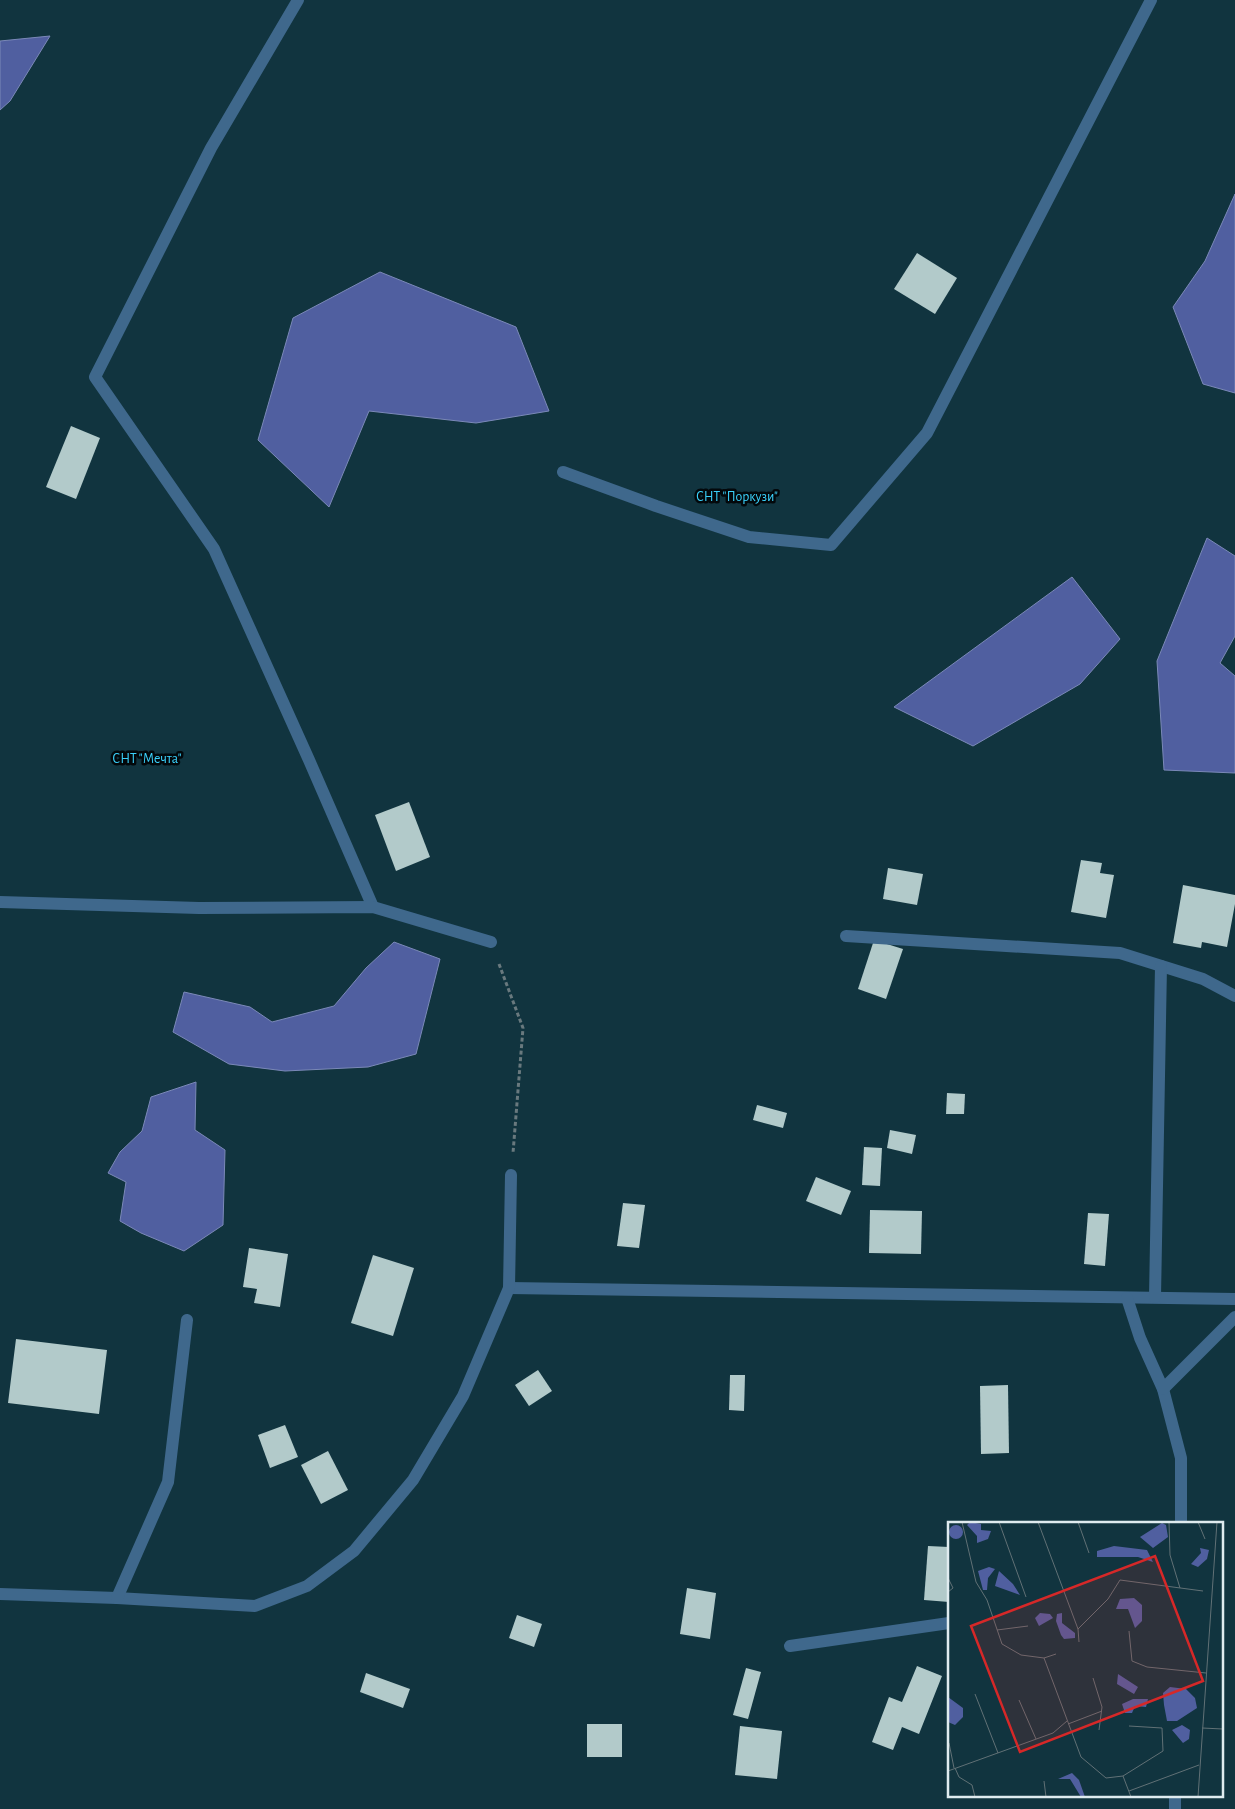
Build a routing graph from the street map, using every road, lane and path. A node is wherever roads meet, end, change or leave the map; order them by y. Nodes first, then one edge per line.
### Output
1 (298, 0) edge
2 (1151, 0) edge
3 (564, 472) dead end
4 (0, 902) edge
5 (373, 907) junction
6 (846, 936) dead end
7 (491, 942) joint
8 (1161, 966) junction
9 (1235, 996) edge
10 (511, 1175) joint
11 (509, 1288) junction
12 (1155, 1297) junction
13 (1127, 1298) junction
14 (1235, 1299) edge
15 (1235, 1318) edge
16 (187, 1320) dead end
17 (1163, 1389) junction
18 (1180, 1522) edge
19 (0, 1594) edge
20 (117, 1598) junction
21 (948, 1623) edge
22 (790, 1646) dead end
23 (1175, 1796) edge
24 (1175, 1809) edge

1 - 5 street
2 - 3 street
4 - 5 street
5 - 7 street
6 - 8 street
7 - 10 path
8 - 9 street
8 - 12 street
10 - 11 street
11 - 13 street
11 - 20 street
12 - 13 street
12 - 14 street
13 - 17 street
15 - 17 street
16 - 20 street
17 - 18 street
19 - 20 street
21 - 22 street
23 - 24 street

